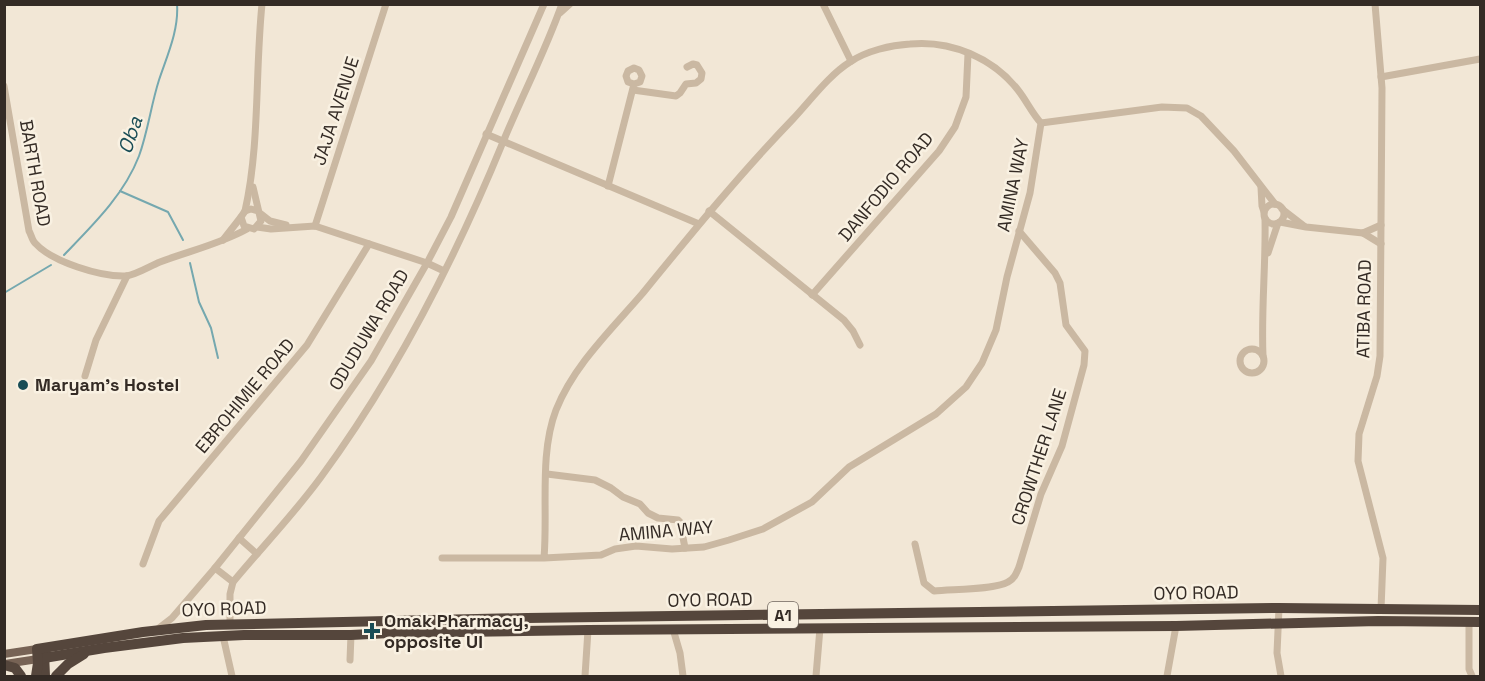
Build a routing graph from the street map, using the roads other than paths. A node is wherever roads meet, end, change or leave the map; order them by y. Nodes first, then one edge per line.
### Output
1 (262, 4) edge
2 (386, 4) edge
3 (544, 4) edge
4 (562, 4) edge
5 (570, 4) edge
6 (823, 4) edge
7 (1375, 5) edge
8 (558, 15) junction
9 (968, 54) junction
10 (1480, 59) edge
11 (851, 61) junction
12 (687, 67) dead end
13 (1381, 77) junction
14 (4, 86) edge
15 (1041, 123) junction
16 (486, 134) junction
17 (503, 143) junction
18 (252, 179) junction
19 (608, 186) junction
20 (1261, 187) junction
21 (1279, 206) junction
22 (709, 211) junction
23 (259, 213) junction
24 (243, 214) junction
25 (1264, 216) junction
26 (1279, 223) junction
27 (699, 224) junction
28 (1381, 225) junction
29 (291, 226) junction
30 (315, 226) junction
31 (257, 227) junction
32 (1306, 227) junction
33 (247, 228) junction
34 (1018, 231) junction
35 (1363, 233) junction
36 (223, 240) junction
37 (369, 244) junction
38 (1381, 244) junction
39 (1266, 258) junction
40 (427, 263) junction
41 (444, 271) junction
42 (127, 276) junction
43 (813, 295) junction
44 (860, 345) dead end
45 (1263, 356) dead end
46 (85, 376) dead end
47 (547, 474) junction
48 (239, 538) junction
49 (915, 544) dead end
50 (685, 548) junction
51 (256, 554) junction
52 (442, 558) dead end
53 (544, 558) junction
54 (143, 564) dead end
55 (215, 568) junction
56 (233, 582) junction
57 (1279, 608) junction
58 (1381, 609) junction
59 (1480, 610) edge
60 (497, 619) junction
61 (1279, 622) junction
62 (1468, 622) junction
63 (1480, 622) edge
64 (230, 625) junction
65 (1176, 626) junction
66 (820, 628) junction
67 (673, 629) junction
68 (156, 630) junction
69 (588, 630) junction
70 (498, 631) junction
71 (183, 632) junction
72 (351, 635) junction
73 (223, 636) junction
74 (200, 637) junction
75 (104, 648) junction
76 (4, 654) edge
77 (41, 654) junction
78 (350, 660) dead end
79 (4, 664) edge
80 (21, 676) edge
81 (36, 676) edge
82 (45, 676) edge
83 (56, 676) edge
84 (232, 676) edge
85 (585, 676) edge
86 (683, 676) edge
87 (816, 676) edge
88 (1167, 676) edge
89 (1281, 676) edge
90 (1472, 676) edge

1 - 18 street
2 - 30 street, JAJA AVENUE
3 - 16 street, ODUDUWA ROAD
4 - 8 street, ODUDUWA ROAD
5 - 8 street
6 - 11 street
7 - 13 street, ATIBA ROAD
8 - 17 street, ODUDUWA ROAD
9 - 11 street, AMINA WAY
9 - 15 street, AMINA WAY
9 - 43 street, DANFODIO ROAD
10 - 13 street
11 - 22 street, AMINA WAY
12 - 19 street
13 - 28 street, ATIBA ROAD
14 - 42 street, BARTH ROAD
15 - 20 street
15 - 34 street, AMINA WAY
16 - 17 street
16 - 40 street, ODUDUWA ROAD
17 - 19 street
17 - 41 street, ODUDUWA ROAD
18 - 23 street
18 - 24 street
19 - 27 street
20 - 21 street
20 - 25 street
21 - 25 street
21 - 26 street
21 - 32 street
22 - 27 street, AMINA WAY
22 - 43 street
23 - 24 street
23 - 29 street
23 - 31 street
24 - 33 street
24 - 36 street
25 - 26 street
25 - 39 street
26 - 32 street
26 - 39 street
27 - 47 street, AMINA WAY
28 - 35 street
28 - 38 street, ATIBA ROAD
29 - 30 street
29 - 31 street
30 - 37 street
31 - 33 street
32 - 35 street
33 - 36 street, BARTH ROAD
34 - 49 street, CROWTHER LANE
34 - 50 street, AMINA WAY
35 - 38 street
36 - 42 street, BARTH ROAD
37 - 40 street
37 - 54 street, EBROHIMIE ROAD
38 - 58 street, ATIBA ROAD
39 - 45 street
40 - 41 street
40 - 48 street, ODUDUWA ROAD
41 - 51 street, ODUDUWA ROAD
42 - 46 street
43 - 44 street
47 - 50 street
47 - 53 street, AMINA WAY
48 - 51 street
48 - 55 street, ODUDUWA ROAD
50 - 53 street, AMINA WAY
51 - 56 street, ODUDUWA ROAD
52 - 53 street, AMINA WAY
55 - 56 street
55 - 68 street, ODUDUWA ROAD
56 - 64 street
57 - 58 highway, OYO ROAD / A1
57 - 60 highway, OYO ROAD / A1
57 - 61 street
58 - 59 highway, OYO ROAD / A1
60 - 64 highway, OYO ROAD / A1
60 - 70 highway
61 - 62 highway, OYO ROAD / A1
61 - 65 highway, OYO ROAD / A1
61 - 89 street
62 - 63 highway, OYO ROAD / A1
62 - 90 street
64 - 71 highway, OYO ROAD / A1
64 - 74 highway
65 - 66 highway, OYO ROAD / A1
65 - 88 street
66 - 67 highway, OYO ROAD / A1
66 - 87 street
67 - 69 highway, OYO ROAD / A1
67 - 86 street
68 - 71 highway, OYO ROAD / A1
68 - 77 highway, OYO ROAD / A1
69 - 70 highway, OYO ROAD / A1
69 - 85 street
70 - 72 highway, OYO ROAD / A1
71 - 74 highway, OYO ROAD / A1
71 - 75 highway, OYO ROAD / A1
72 - 73 highway, OYO ROAD / A1
72 - 78 street
73 - 74 highway, OYO ROAD / A1
73 - 84 street
75 - 77 highway, A1
75 - 83 highway, A1
76 - 77 main road, A1
77 - 79 main road, A1
77 - 81 highway
77 - 82 highway
79 - 80 highway

